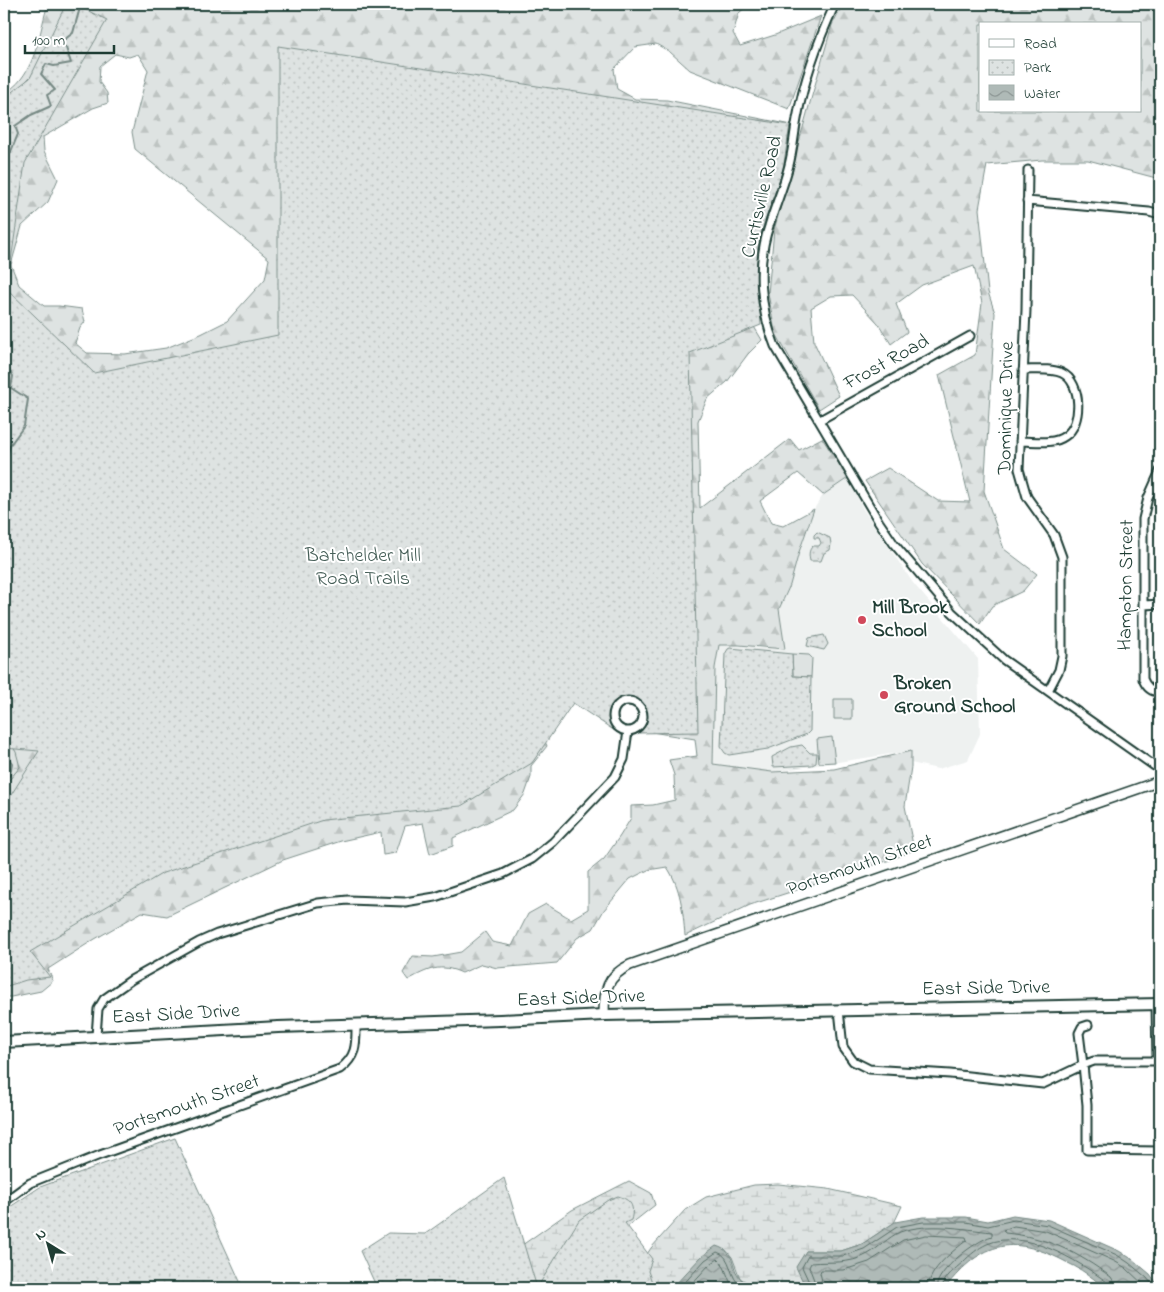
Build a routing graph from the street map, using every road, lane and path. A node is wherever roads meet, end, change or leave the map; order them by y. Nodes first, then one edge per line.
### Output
1 (835, 4) edge
2 (1028, 170) dead end
3 (1027, 201) junction
4 (1160, 215) edge
5 (970, 336) dead end
6 (1023, 370) junction
7 (820, 420) junction
8 (1020, 441) junction
9 (1160, 471) edge
10 (1160, 604) edge
11 (1144, 606) junction
12 (1048, 692) junction
13 (1160, 692) edge
14 (628, 731) junction
15 (1160, 770) edge
16 (1160, 781) edge
17 (1158, 1004) edge
18 (839, 1010) junction
19 (604, 1015) junction
20 (356, 1024) junction
21 (1088, 1025) dead end
22 (96, 1036) junction
23 (4, 1042) edge
24 (1159, 1061) edge
25 (1083, 1065) junction
26 (1160, 1151) edge
27 (4, 1202) edge

1 - 7 street, Curtisville Road
2 - 3 street, Dominique Drive
3 - 4 street
3 - 6 street, Dominique Drive
5 - 7 street, Frost Road
6 - 8 street, Dominique Drive
6 - 8 street
7 - 12 street, Curtisville Road
8 - 12 street, Dominique Drive
9 - 11 street, Hampton Street
10 - 11 street
11 - 13 street, Hampton Street
12 - 15 street, Curtisville Road
14 - 14 street
14 - 22 street
16 - 19 street, Portsmouth Street
17 - 18 main road, East Side Drive
17 - 24 street
18 - 19 main road, East Side Drive
18 - 25 street
19 - 20 main road, East Side Drive
20 - 22 main road, East Side Drive
20 - 27 street, Portsmouth Street
21 - 25 street
22 - 23 main road, East Side Drive
24 - 25 street
25 - 26 street

